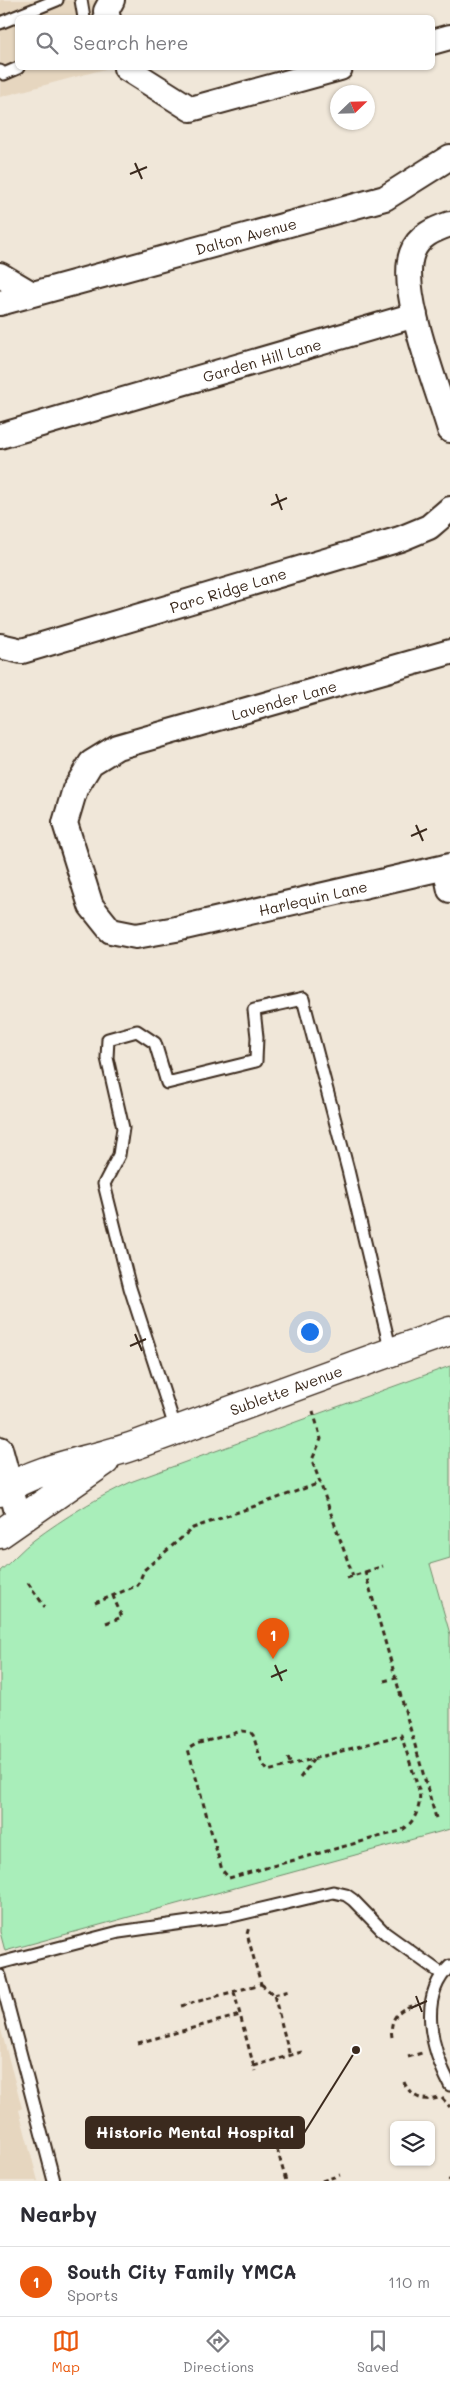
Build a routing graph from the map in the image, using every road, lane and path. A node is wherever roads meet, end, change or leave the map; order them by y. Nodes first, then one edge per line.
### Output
1 (57, 0) edge
2 (81, 0) edge
3 (112, 0) edge
4 (20, 15) edge
5 (84, 15) edge
6 (107, 15) edge
7 (15, 17) edge
8 (0, 23) edge
9 (450, 37) edge
10 (435, 41) edge
11 (15, 69) edge
12 (129, 70) edge
13 (333, 70) edge
14 (2, 73) edge
15 (450, 157) edge
16 (450, 224) edge
17 (0, 275) edge
18 (32, 294) junction
19 (0, 303) edge
20 (415, 315) junction
21 (450, 430) edge
22 (0, 436) edge
23 (450, 509) edge
24 (0, 646) edge
25 (450, 652) edge
26 (447, 866) edge
27 (450, 890) edge
28 (176, 929) joint
29 (450, 1331) edge
30 (391, 1352) junction
31 (313, 1411) dead end
32 (176, 1430) junction
33 (123, 1449) junction
34 (0, 1450) edge
35 (320, 1483) junction
36 (5, 1489) edge
37 (10, 1526) edge
38 (383, 1566) dead end
39 (365, 1572) junction
40 (353, 1576) junction
41 (347, 1578) dead end
42 (28, 1582) dead end
43 (113, 1596) junction
44 (95, 1603) dead end
45 (45, 1607) dead end
46 (106, 1623) dead end
47 (396, 1678) junction
48 (384, 1681) dead end
49 (412, 1735) junction
50 (403, 1737) junction
51 (288, 1758) dead end
52 (313, 1759) junction
53 (291, 1765) junction
54 (300, 1778) dead end
55 (436, 1818) dead end
56 (251, 1926) dead end
57 (0, 1964) edge
58 (446, 1970) edge
59 (0, 1976) edge
60 (261, 1984) junction
61 (289, 1991) dead end
62 (234, 1992) junction
63 (274, 1995) junction
64 (418, 2000) dead end
65 (417, 2005) junction
66 (181, 2006) dead end
67 (415, 2013) dead end
68 (240, 2015) junction
69 (392, 2037) dead end
70 (138, 2043) dead end
71 (418, 2049) dead end
72 (305, 2051) dead end
73 (290, 2056) junction
74 (421, 2059) dead end
75 (254, 2066) junction
76 (256, 2071) dead end
77 (404, 2082) dead end
78 (450, 2085) edge
79 (436, 2089) dead end
80 (441, 2097) junction
81 (450, 2107) edge
82 (270, 2123) dead end
83 (340, 2175) dead end
84 (54, 2181) edge
85 (286, 2181) edge
86 (322, 2181) edge

1 - 4 lane
2 - 5 lane
3 - 6 street
7 - 8 lane
9 - 10 street
11 - 14 lane
12 - 13 street
15 - 18 street, Dalton Avenue
16 - 20 street
17 - 18 street
18 - 19 street, Dalton Avenue
20 - 21 street
20 - 22 street, Garden Hill Lane
23 - 24 street, Parc Ridge Lane
25 - 28 street, Lavender Lane
26 - 27 street
26 - 28 street, Harlequin Lane
29 - 30 street, Sublette Avenue
30 - 32 street, Sublette Avenue
30 - 32 lane
31 - 35 path
32 - 33 street, Sublette Avenue
33 - 36 street, Sublette Avenue
33 - 37 street, Sublette Avenue
34 - 36 street
35 - 40 path
35 - 43 path
36 - 37 street
38 - 39 path
39 - 40 path
39 - 47 path
40 - 41 path
42 - 45 path
43 - 44 path
43 - 46 path
47 - 48 path
47 - 49 path
49 - 50 path
49 - 55 path
50 - 52 path
50 - 53 path
51 - 53 path
52 - 53 path
52 - 54 path
56 - 60 path
57 - 58 lane
58 - 78 lane
59 - 84 lane
60 - 62 path
60 - 63 path
61 - 63 path
62 - 66 path
62 - 68 path
63 - 73 path
64 - 65 path
65 - 67 path
65 - 69 path
68 - 70 path
68 - 75 path
71 - 74 path
72 - 73 path
73 - 75 path
75 - 76 path
77 - 80 path
79 - 80 path
80 - 81 path
82 - 85 path
83 - 86 path

